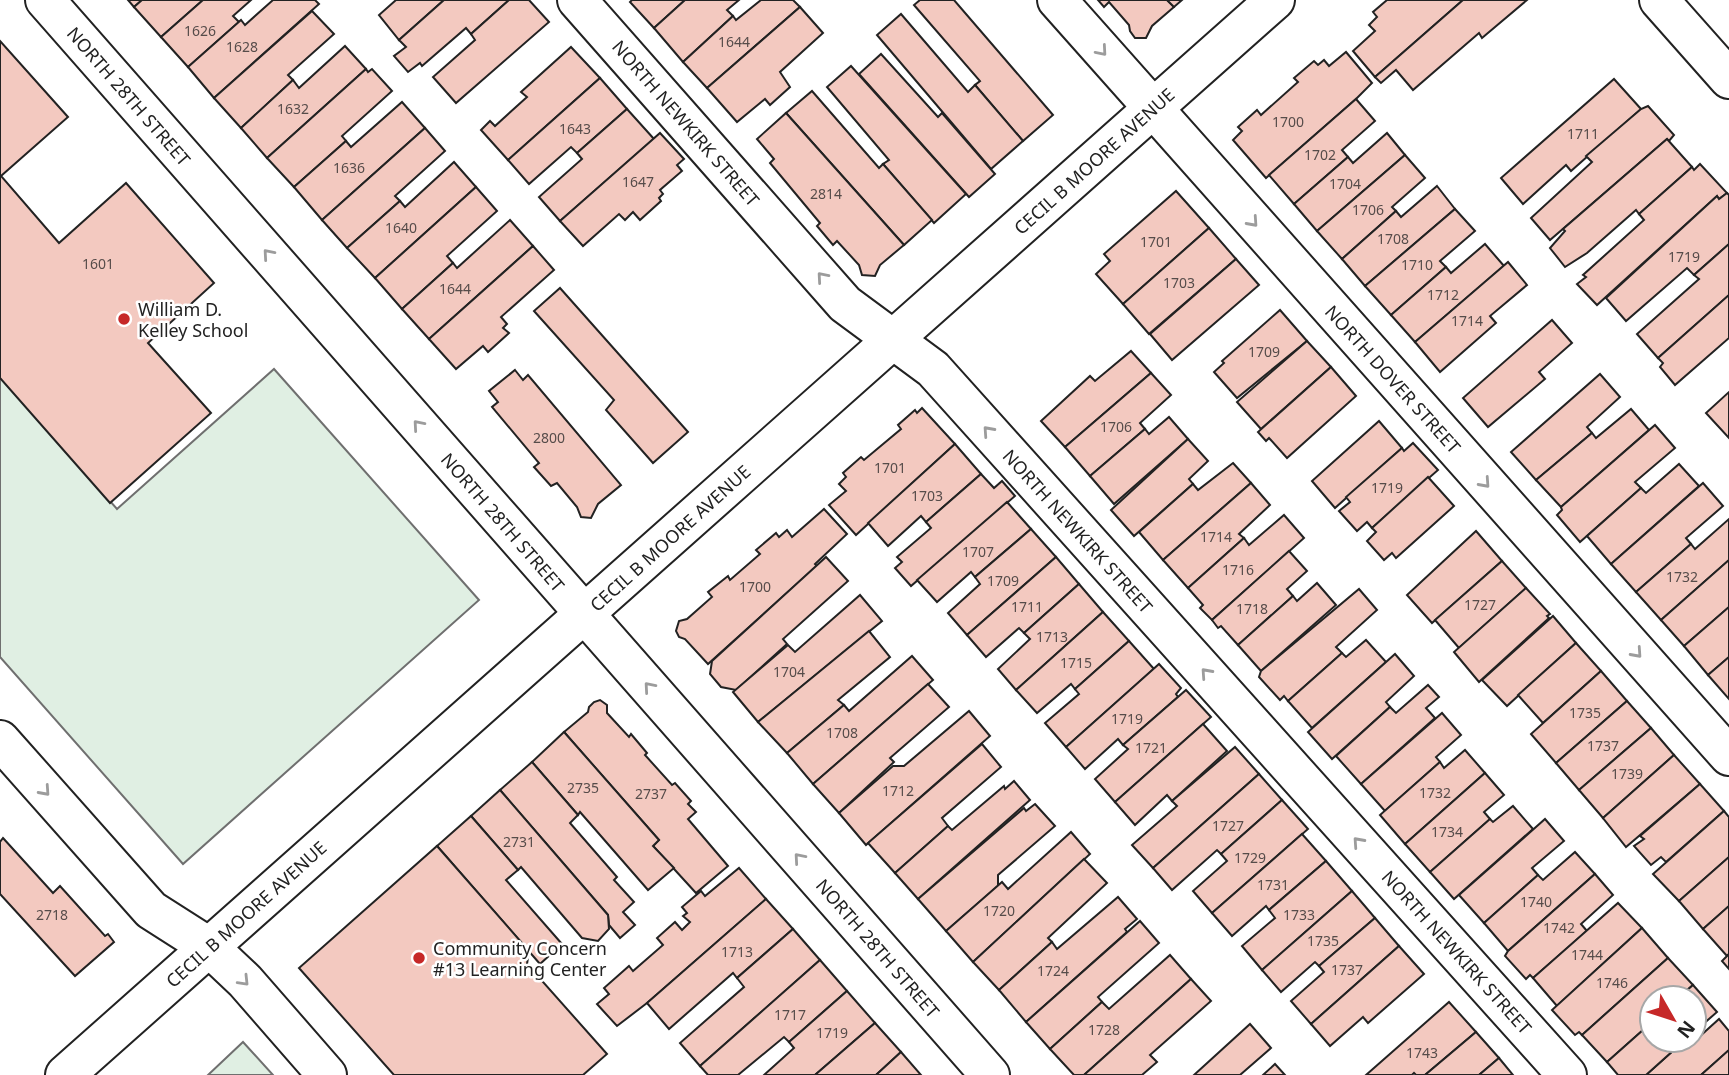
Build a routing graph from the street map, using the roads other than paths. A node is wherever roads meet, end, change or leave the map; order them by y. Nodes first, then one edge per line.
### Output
1 (45, 0) edge
2 (578, 0) edge
3 (1057, 0) edge
4 (1275, 0) edge
5 (1659, 0) edge
6 (1729, 79) edge
7 (1153, 109) junction
8 (893, 340) junction
9 (584, 614) junction
10 (0, 740) edge
11 (1729, 757) edge
12 (209, 947) junction
13 (65, 1075) edge
14 (327, 1075) edge
15 (990, 1075) edge
16 (1567, 1075) edge

9 -> 1 street, NORTH 28TH STREET
8 -> 2 street, NORTH NEWKIRK STREET
3 -> 7 street, NORTH DOVER STREET
4 - 7 street, CECIL B MOORE AVENUE
5 - 6 street
7 - 8 street, CECIL B MOORE AVENUE
7 -> 11 street, NORTH DOVER STREET
8 - 9 street, CECIL B MOORE AVENUE
16 -> 8 street, NORTH NEWKIRK STREET
9 - 12 street, CECIL B MOORE AVENUE
15 -> 9 street, NORTH 28TH STREET
10 -> 12 street
12 - 13 street, CECIL B MOORE AVENUE
12 -> 14 street

